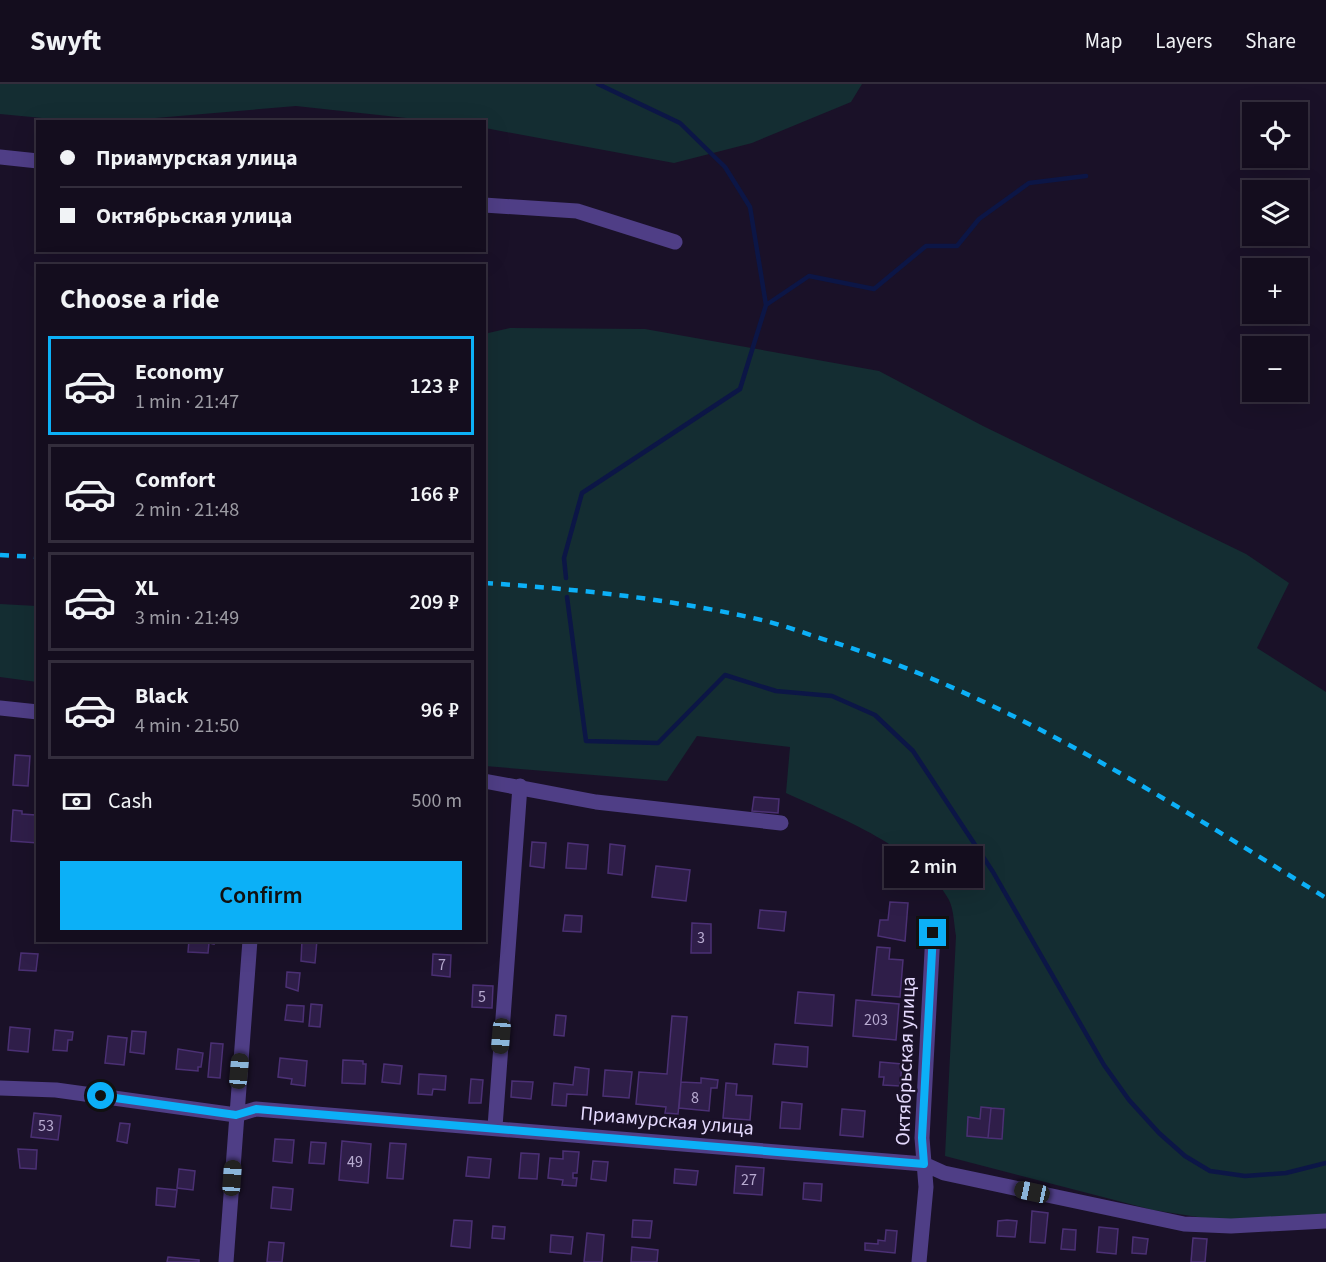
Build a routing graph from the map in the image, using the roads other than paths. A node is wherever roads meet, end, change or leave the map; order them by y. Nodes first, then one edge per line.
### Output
1 (0, 157) edge
2 (36, 161) edge
3 (486, 205) edge
4 (675, 243) dead end
5 (0, 708) edge
6 (36, 712) edge
7 (486, 780) edge
8 (520, 786) junction
9 (781, 823) dead end
10 (933, 933) dead end
11 (250, 942) edge
12 (0, 1088) edge
13 (236, 1115) junction
14 (495, 1127) junction
15 (924, 1164) junction
16 (1326, 1221) edge
17 (226, 1262) edge
18 (919, 1262) edge

1 - 2 street
3 - 4 street
5 - 6 street
7 - 8 street
8 - 9 street
8 - 14 street
10 - 15 street, Октябрьская улица
11 - 13 street
12 - 13 street, Приамурская улица
13 - 14 street, Приамурская улица
13 - 17 street
14 - 15 street, Приамурская улица
15 - 16 street, Приамурская улица
15 - 18 street, Октябрьская улица

